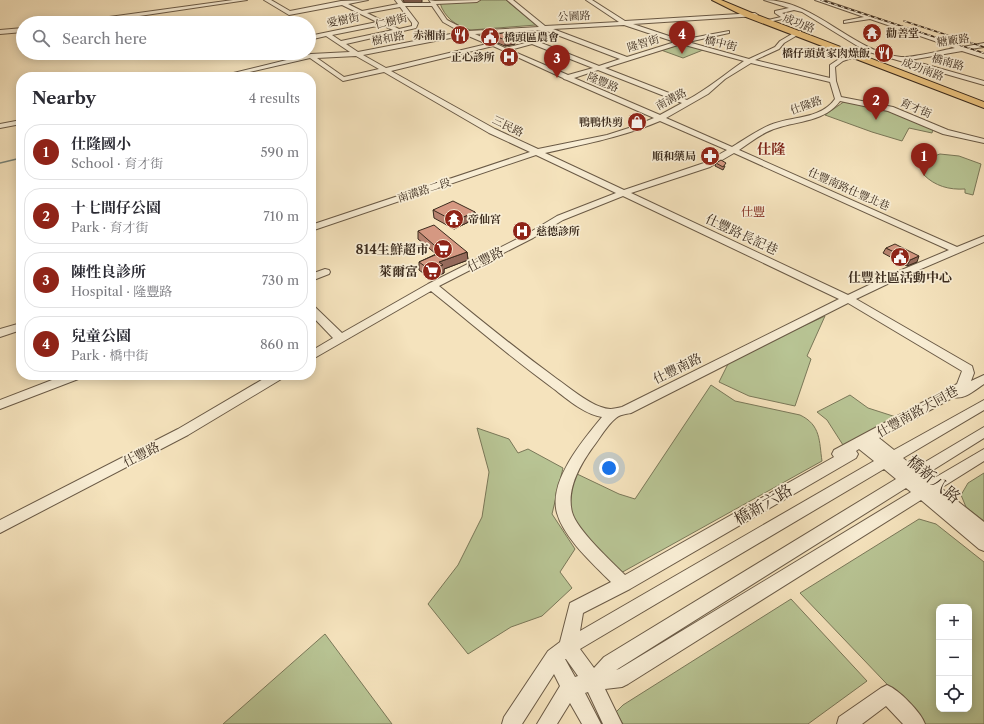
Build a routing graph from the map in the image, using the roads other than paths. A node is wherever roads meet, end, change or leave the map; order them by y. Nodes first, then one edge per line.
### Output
1 (244, 0) edge
2 (268, 0) edge
3 (334, 0) edge
4 (395, 0) edge
5 (477, 0) edge
6 (510, 0) edge
7 (589, 0) edge
8 (715, 0) edge
9 (722, 0) edge
10 (768, 0) edge
11 (786, 0) edge
12 (818, 0) edge
13 (433, 2) edge
14 (365, 3) edge
15 (380, 3) dead end
16 (399, 3) edge
17 (776, 3) junction
18 (342, 4) junction
19 (351, 8) junction
20 (795, 8) junction
21 (849, 10) junction
22 (840, 12) dead end
23 (361, 13) junction
24 (752, 15) junction
25 (130, 16) edge
26 (871, 18) junction
27 (879, 20) junction
28 (770, 21) junction
29 (846, 22) dead end
30 (382, 23) junction
31 (624, 23) junction
32 (856, 24) dead end
33 (830, 27) junction
34 (544, 28) junction
35 (849, 30) dead end
36 (16, 31) edge
37 (399, 31) junction
38 (0, 32) edge
39 (727, 32) dead end
40 (797, 33) junction
41 (326, 34) junction
42 (467, 34) junction
43 (561, 35) junction
44 (316, 36) edge
45 (422, 42) junction
46 (533, 42) junction
47 (681, 42) junction
48 (342, 43) junction
49 (491, 45) junction
50 (984, 45) edge
51 (962, 49) junction
52 (503, 50) junction
53 (869, 50) junction
54 (357, 54) junction
55 (854, 55) junction
56 (316, 56) edge
57 (984, 56) edge
58 (626, 58) junction
59 (902, 59) junction
60 (294, 60) edge
61 (316, 60) edge
62 (750, 60) junction
63 (599, 68) junction
64 (386, 70) junction
65 (242, 72) edge
66 (566, 78) junction
67 (833, 81) junction
68 (984, 84) edge
69 (627, 85) dead end
70 (838, 98) junction
71 (984, 102) edge
72 (688, 103) junction
73 (984, 106) edge
74 (681, 107) junction
75 (660, 118) junction
76 (16, 123) edge
77 (0, 126) edge
78 (984, 141) edge
79 (733, 150) junction
80 (537, 152) junction
81 (625, 193) junction
82 (316, 226) edge
83 (984, 239) edge
84 (956, 250) junction
85 (325, 272) dead end
86 (316, 276) edge
87 (432, 286) junction
88 (848, 299) junction
89 (316, 314) edge
90 (16, 328) edge
91 (0, 333) edge
92 (341, 339) junction
93 (931, 346) joint
94 (316, 353) edge
95 (984, 379) edge
96 (64, 380) edge
97 (271, 380) edge
98 (984, 404) edge
99 (0, 405) edge
100 (612, 414) junction
101 (984, 432) edge
102 (867, 442) junction
103 (839, 454) dead end
104 (984, 454) edge
105 (889, 460) junction
106 (911, 477) junction
107 (927, 490) junction
108 (0, 527) edge
109 (984, 531) edge
110 (984, 544) edge
111 (624, 584) junction
112 (568, 647) junction
113 (554, 657) junction
114 (593, 682) junction
115 (570, 687) junction
116 (511, 724) edge
117 (546, 724) edge
118 (592, 724) edge
119 (613, 724) edge
120 (846, 724) edge
121 (916, 724) edge

1 - 25 street
2 - 18 street
3 - 18 street
4 - 15 street
5 - 13 street
6 - 34 street
7 - 31 street, 橋中街
8 - 24 main road, 成功路
9 - 24 main road, 成功路
10 - 17 street, 橋南路
11 - 17 street
12 - 21 street
13 - 16 street
13 - 42 street, 隆豐路
14 - 18 street
14 - 19 street
16 - 23 street
16 - 37 street, 仁樹街
17 - 20 street, 橋南路
18 - 19 street
19 - 23 street
20 - 28 street
20 - 33 street, 橋南路
21 - 22 street
21 - 26 street
23 - 30 street
24 - 28 main road, 成功路
24 - 31 street, 公園路
24 - 40 main road, 成功路
26 - 27 street
26 - 29 street
27 - 32 street
27 - 51 street
28 - 40 main road, 成功路
30 - 37 street
30 - 41 street, 愛樹街
31 - 34 street, 公園路
31 - 47 street, 橋中街
33 - 35 street
33 - 53 street, 橋南路
34 - 42 street, 公園路
34 - 43 street
36 - 38 street
37 - 45 street
37 - 48 street, 仁樹街
39 - 47 street, 隆智街
40 - 55 main road, 成功路
40 - 62 street, 南溝路
41 - 44 street, 愛樹街
41 - 48 street, 三民路
42 - 45 street, 樹和路
42 - 49 street, 隆豐路
43 - 46 street
43 - 58 street
45 - 54 street, 樹和路
46 - 52 street
46 - 63 street
47 - 58 street, 隆智街
47 - 62 street, 橋中街
48 - 54 street, 三民路
49 - 52 street, 隆豐路
49 - 64 street
50 - 51 street, 糖廠路
51 - 57 street
51 - 59 street, 糖廠路
52 - 66 street, 隆豐路
53 - 55 street, 仕隆路
53 - 59 street, 橋南路
54 - 56 street, 樹和路
54 - 64 street, 三民路
55 - 67 street, 仕隆路
55 - 71 main road, 成功南路
55 - 73 main road, 成功南路
58 - 63 street, 隆智街
59 - 68 street, 橋南路
60 - 65 street, 樹和路
61 - 64 street
62 - 67 street, 橋中街
62 - 72 street, 南溝路
63 - 66 street, 隆智街
63 - 72 street
64 - 80 street, 三民路
66 - 75 street, 隆豐路
67 - 70 street, 仕隆路
69 - 74 street
70 - 78 street, 育才街
70 - 79 street, 仕隆路
72 - 74 street, 南溝路
74 - 75 street, 南溝路
75 - 79 street, 隆豐路
75 - 80 street, 南溝路
76 - 77 street
79 - 81 street, 仕豐路
79 - 84 street, 仕豐南路仕豐北巷
80 - 81 street, 三民路
80 - 82 street, 南溝路二段
81 - 87 street, 仕豐路
81 - 88 street, 仕豐路長記巷
83 - 84 street, 仕豐南路
84 - 88 street, 仕豐南路
85 - 86 street
87 - 92 street, 仕豐路
87 - 100 street
88 - 93 street, 仕豐路長記巷
88 - 100 street, 仕豐南路
89 - 92 street
90 - 91 street
92 - 94 street, 仕豐路
93 - 102 street, 仕豐南路大同巷
95 - 102 street, 橋新六路
96 - 99 street
97 - 108 street, 仕豐路
98 - 105 street, 橋新六路
100 - 111 street
101 - 106 street
102 - 103 street, 仕豐南路大同巷
102 - 105 street, 橋新八路
102 - 111 street, 橋新六路
104 - 107 street
105 - 106 street, 橋新八路
105 - 112 street, 橋新六路
106 - 107 street, 橋新八路
106 - 114 street
107 - 109 street, 橋新八路
107 - 110 street, 橋新八路
107 - 114 street
111 - 112 street, 橋新六路
112 - 113 street, 橋新六路
112 - 114 street
113 - 115 street
113 - 116 street, 橋新六路
114 - 115 street
114 - 119 street
115 - 117 street
115 - 118 street
120 - 121 street

